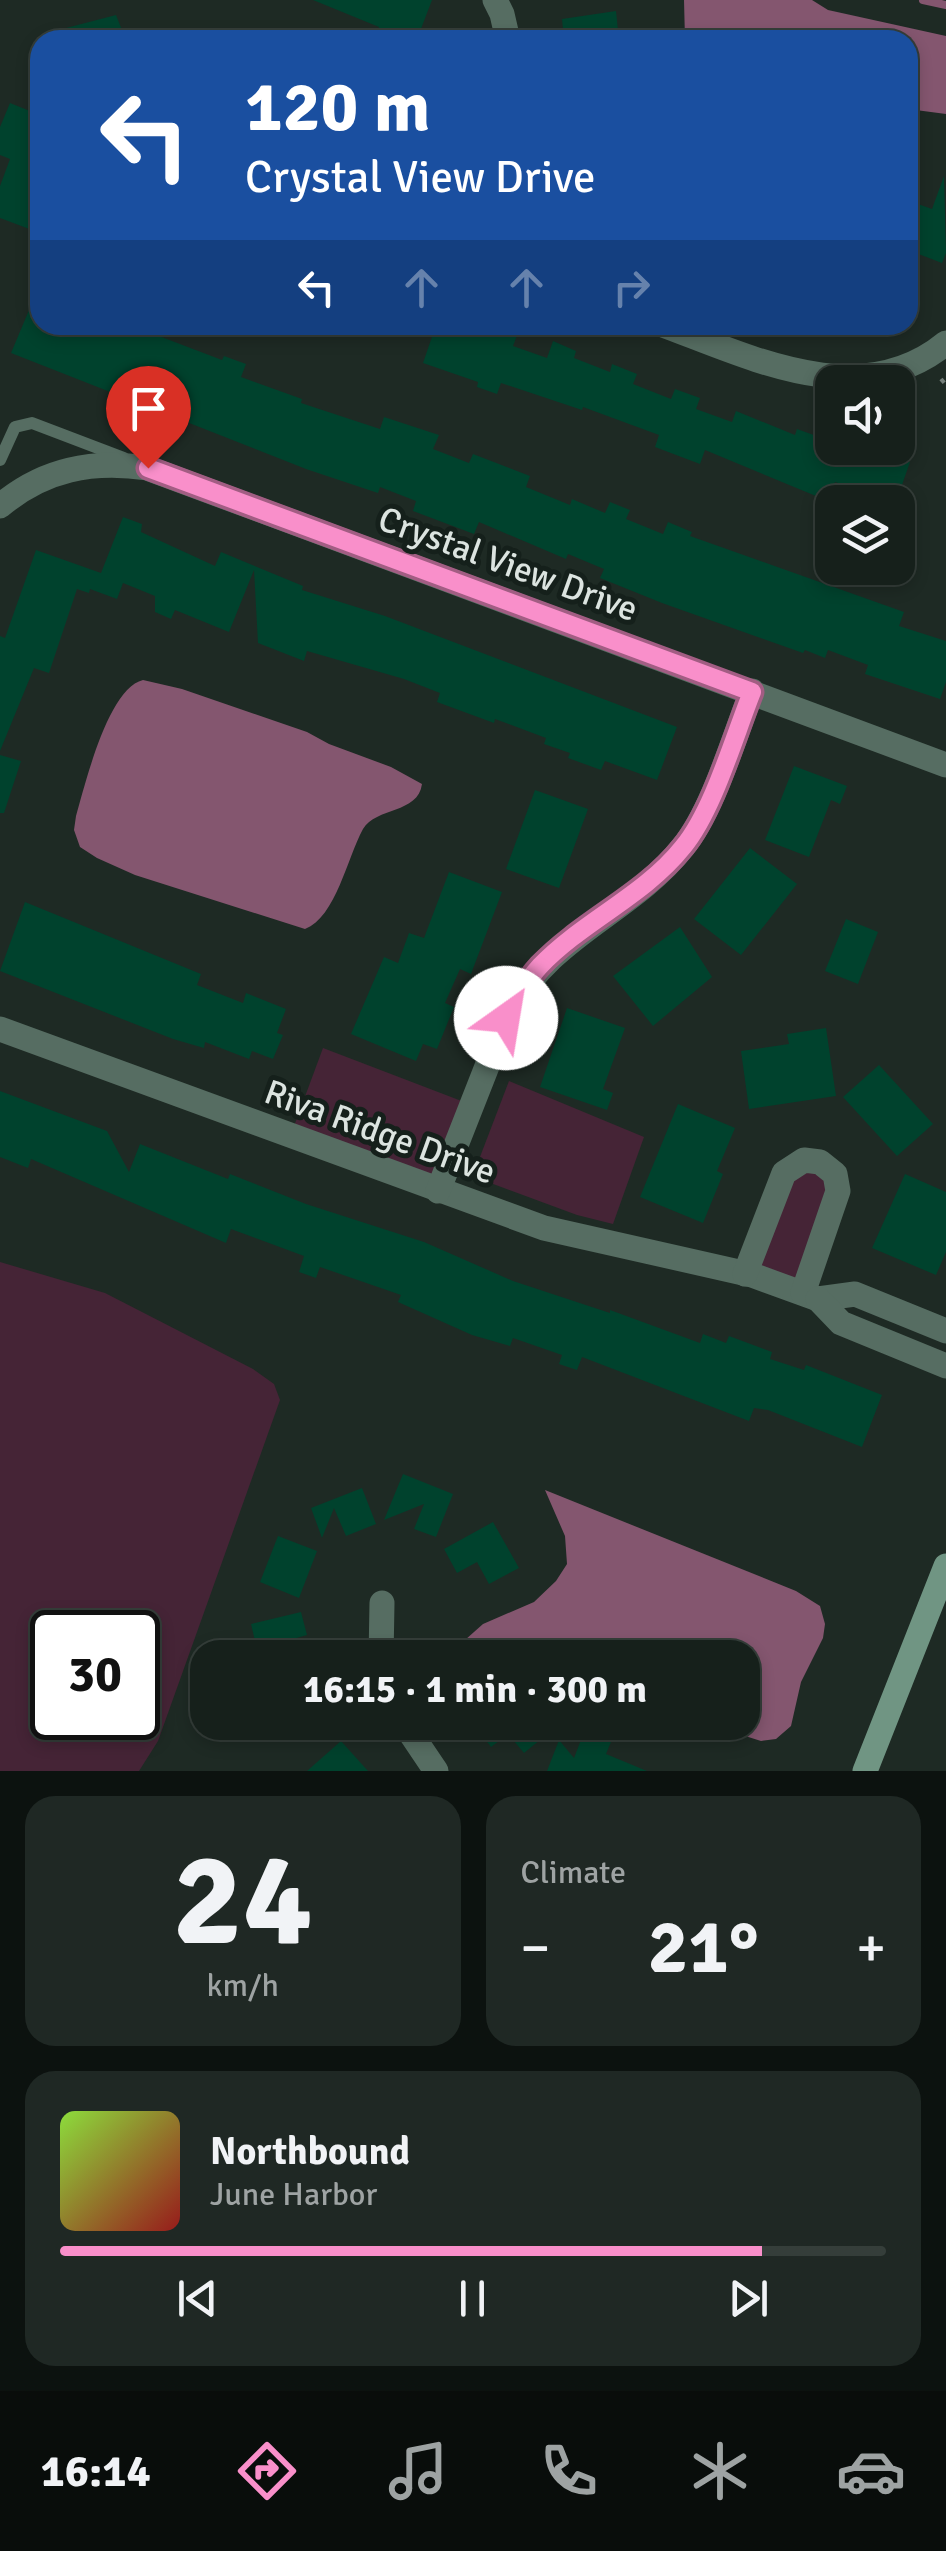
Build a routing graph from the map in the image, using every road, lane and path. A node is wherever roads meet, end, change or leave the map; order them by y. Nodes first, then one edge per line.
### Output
1 (495, 0) edge
2 (506, 30) edge
3 (691, 335) edge
4 (946, 343) edge
5 (941, 379) dead end
6 (946, 385) edge
7 (0, 460) edge
8 (164, 474) junction
9 (0, 506) edge
10 (752, 692) junction
11 (946, 765) edge
12 (0, 1029) edge
13 (401, 1124) dead end
14 (388, 1147) dead end
15 (438, 1191) junction
16 (745, 1274) junction
17 (811, 1296) junction
18 (946, 1332) edge
19 (946, 1366) edge
20 (946, 1566) edge
21 (382, 1602) dead end
22 (381, 1640) edge
23 (415, 1740) edge
24 (436, 1771) edge
25 (865, 1771) edge

1 - 2 street
3 - 4 street
5 - 6 path
7 - 8 lane
8 - 9 street, Crystal View Drive
8 - 10 street, Crystal View Drive
10 - 11 street, Crystal View Drive
10 - 15 street
12 - 15 street, Riva Ridge Drive
13 - 14 path
15 - 16 street, Riva Ridge Drive
16 - 17 street, Riva Ridge Drive
16 - 17 street
17 - 18 street, Riva Ridge Drive
17 - 19 street, Riva Ridge Drive
20 - 25 main road
21 - 22 street
23 - 24 street

